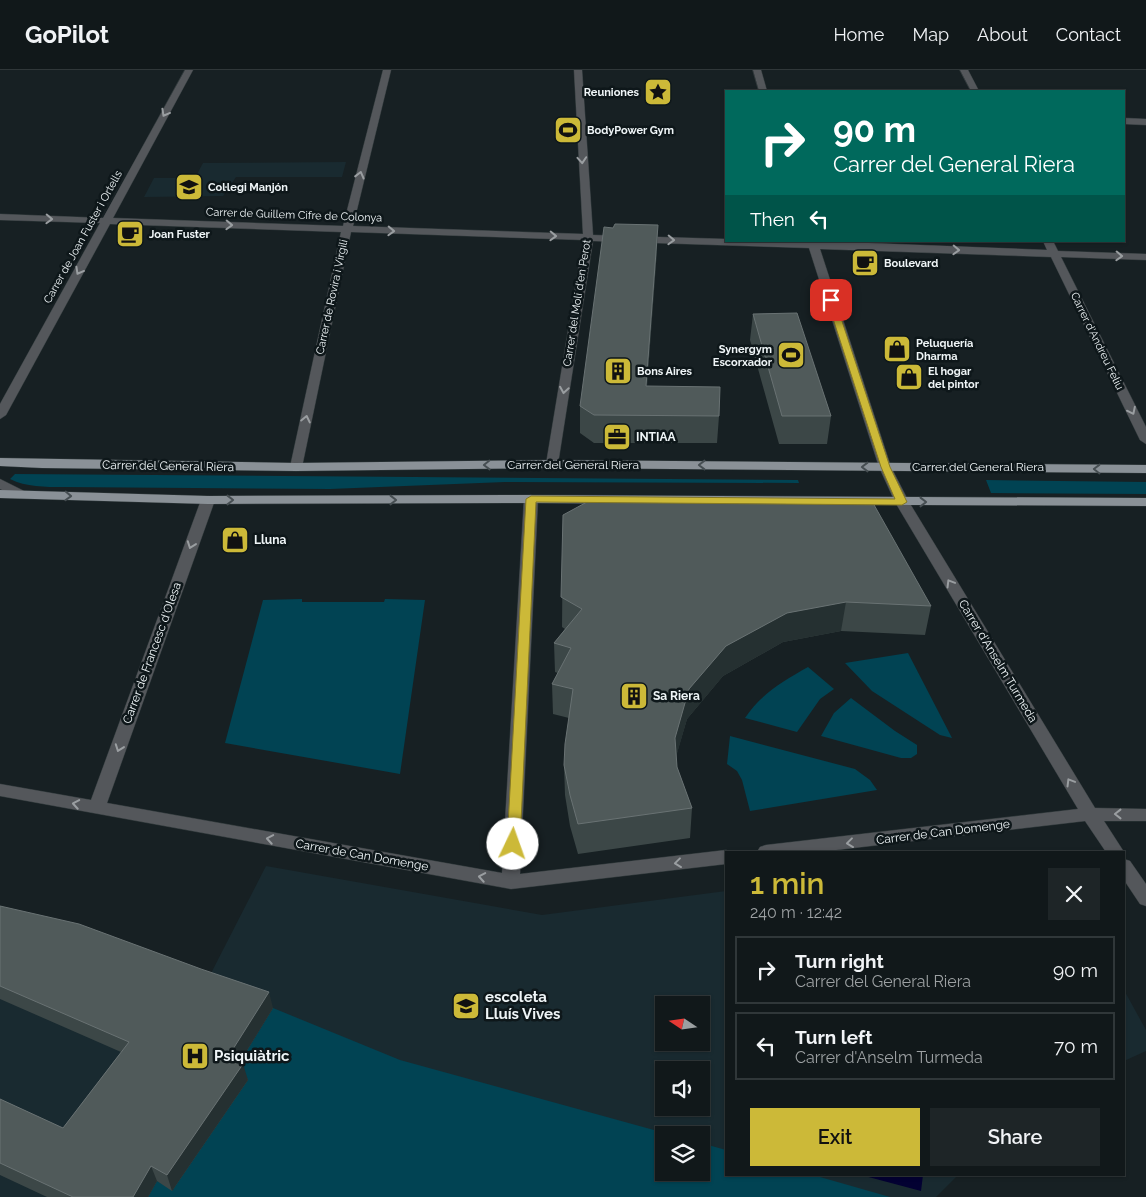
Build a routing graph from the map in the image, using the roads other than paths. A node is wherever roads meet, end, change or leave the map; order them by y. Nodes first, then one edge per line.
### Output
1 (189, 70) edge
2 (387, 70) edge
3 (578, 70) edge
4 (756, 70) edge
5 (964, 70) edge
6 (763, 90) edge
7 (974, 90) edge
8 (1125, 121) edge
9 (1146, 122) edge
10 (0, 217) edge
11 (106, 221) junction
12 (347, 229) junction
13 (588, 238) junction
14 (725, 241) edge
15 (768, 242) edge
16 (1048, 242) edge
17 (813, 243) edge
18 (1054, 254) junction
19 (1146, 257) edge
20 (0, 415) edge
21 (1146, 440) edge
22 (0, 462) edge
23 (552, 464) junction
24 (296, 467) junction
25 (886, 467) junction
26 (1146, 469) edge
27 (0, 483) edge
28 (0, 494) edge
29 (19, 494) junction
30 (531, 499) junction
31 (208, 500) junction
32 (902, 502) junction
33 (1146, 502) edge
34 (0, 790) edge
35 (97, 807) junction
36 (1090, 814) junction
37 (1146, 814) edge
38 (775, 851) edge
39 (1114, 851) edge
40 (725, 857) edge
41 (1125, 868) edge
42 (511, 882) junction
43 (1146, 899) edge

1 -> 11 street, Carrer de Joan Fuster i Ortells
12 -> 2 street, Carrer de Rovira i Virgili
3 -> 13 street, Carrer del Molí d'en Perot
4 - 6 street
5 - 7 street
8 - 9 street
10 -> 11 street, Carrer de Guillem Cifre de Colonya
11 -> 12 street, Carrer de Guillem Cifre de Colonya
11 -> 20 street, Carrer de Joan Fuster i Ortells
12 -> 13 street, Carrer de Guillem Cifre de Colonya
24 -> 12 street, Carrer de Rovira i Virgili
13 -> 14 street, Carrer de Guillem Cifre de Colonya
13 -> 23 street, Carrer del Molí d'en Perot
15 -> 17 street, Carrer de Guillem Cifre de Colonya
16 - 18 street, Carrer d'Andreu Feliu
17 -> 18 street, Carrer de Guillem Cifre de Colonya
17 - 25 street, Carrer d'Anselm Turmeda
18 -> 19 street, Carrer de Guillem Cifre de Colonya
18 -> 21 street, Carrer d'Andreu Feliu
22 - 24 main road, Carrer del General Riera
23 -> 24 main road, Carrer del General Riera
25 -> 23 main road, Carrer del General Riera
26 -> 25 main road, Carrer del General Riera
25 - 32 street, Carrer d'Anselm Turmeda
27 - 29 street
28 - 29 main road
29 -> 31 main road
31 -> 30 main road
30 - 32 main road
30 - 42 street
31 -> 35 street, Carrer de Francesc d'Olesa
32 -> 33 main road
36 -> 32 street, Carrer d'Anselm Turmeda
35 -> 34 street, Carrer de Can Domenge
42 -> 35 street, Carrer de Can Domenge
37 -> 36 street, Carrer de Can Domenge
36 -> 38 street, Carrer de Can Domenge
36 - 39 street, Carrer d'Anselm Turmeda
40 -> 42 street, Carrer de Can Domenge
41 - 43 street

